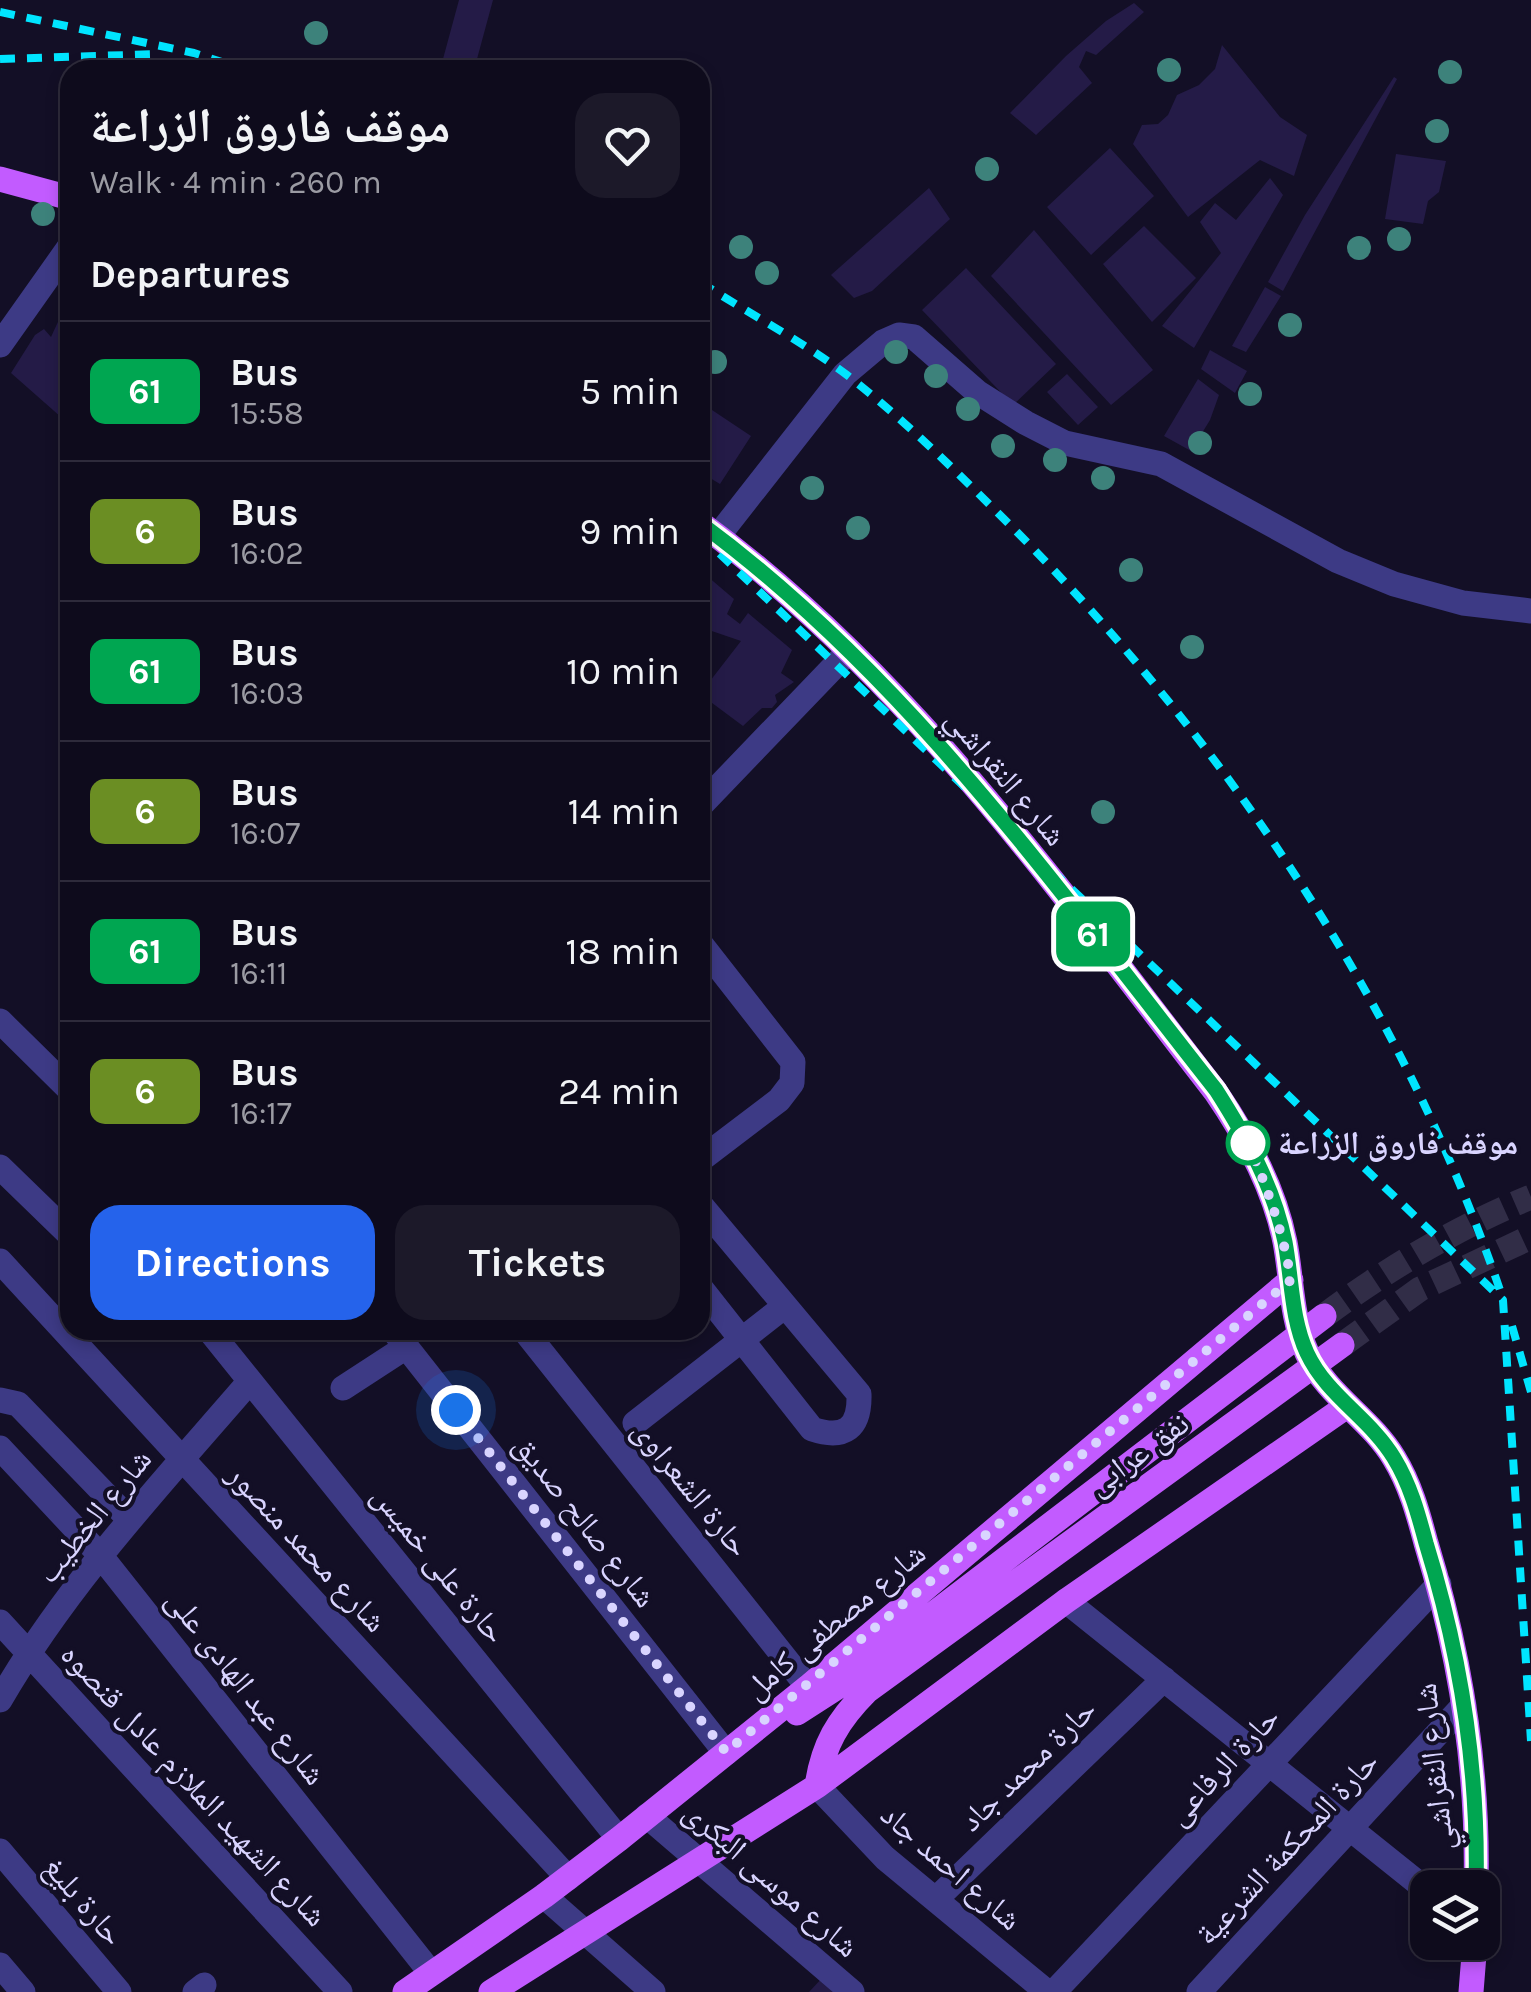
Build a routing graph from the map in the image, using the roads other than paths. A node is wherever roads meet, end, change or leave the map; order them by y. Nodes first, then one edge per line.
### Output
1 (0, 179) edge
2 (60, 195) edge
3 (60, 260) edge
4 (0, 346) edge
5 (710, 529) edge
6 (710, 531) edge
7 (1531, 611) edge
8 (848, 652) junction
9 (710, 796) edge
10 (710, 955) edge
11 (1, 1022) edge
12 (60, 1080) edge
13 (710, 1152) edge
14 (0, 1166) edge
15 (710, 1216) edge
16 (60, 1226) edge
17 (0, 1262) edge
18 (1291, 1280) junction
19 (710, 1300) edge
20 (785, 1306) junction
21 (1324, 1316) tunnel mouth
22 (60, 1328) edge
23 (1300, 1335) junction
24 (71, 1340) edge
25 (217, 1340) edge
26 (399, 1340) edge
27 (401, 1340) edge
28 (532, 1340) edge
29 (742, 1340) junction
30 (1342, 1346) tunnel mouth
31 (1314, 1366) junction
32 (250, 1381) junction
33 (343, 1388) dead end
34 (0, 1400) edge
35 (1347, 1406) junction
36 (635, 1423) dead end
37 (0, 1448) edge
38 (181, 1460) junction
39 (130, 1520) junction
40 (100, 1555) junction
41 (1439, 1584) junction
42 (1066, 1601) junction
43 (0, 1622) edge
44 (28, 1652) junction
45 (1164, 1679) junction
46 (808, 1686) junction
47 (0, 1700) edge
48 (1464, 1705) junction
49 (726, 1752) junction
50 (1268, 1766) junction
51 (817, 1786) junction
52 (647, 1816) junction
53 (1350, 1828) junction
54 (619, 1839) junction
55 (0, 1851) edge
56 (698, 1860) junction
57 (1475, 1870) edge
58 (1410, 1876) edge
59 (568, 1878) junction
60 (544, 1896) junction
61 (936, 1898) junction
62 (582, 1932) junction
63 (1473, 1960) edge
64 (0, 1965) edge
65 (431, 1974) junction
66 (23, 1992) edge
67 (118, 1992) edge
68 (340, 1992) edge
69 (405, 1992) edge
70 (491, 1992) edge
71 (653, 1992) edge
72 (852, 1992) edge
73 (1050, 1992) edge
74 (1199, 1992) edge
75 (1471, 1992) edge

1 - 2 main road
3 - 4 street
5 - 7 street
6 - 8 main road, شارع النقراشي
8 - 9 street
8 - 18 main road, شارع النقراشي
10 - 13 street
11 - 12 street
14 - 16 street
15 - 20 street
17 - 22 street, شارع محمد منصور
18 - 23 main road, شارع النقراشي
18 - 46 main road, شارع مصطفى كامل
19 - 29 street
20 - 29 street
20 - 29 street
21 - 23 main road, نفق عرابى
23 - 31 main road, شارع النقراشي
23 - 49 main road, نفق عرابى
24 - 38 street, شارع محمد منصور
25 - 32 street, حارة على خميس
26 - 33 street
27 - 49 street, شارع صالح صديق
28 - 46 street, حارة الشعراوى
29 - 36 street
30 - 31 main road, نفق عرابى
31 - 35 main road, شارع النقراشي
31 - 51 main road, نفق عرابى
32 - 38 street, شارع الخطيب
32 - 54 street, حارة على خميس
34 - 39 street
35 - 41 main road, شارع النقراشي
35 - 42 main road
37 - 40 street, شارع عبد الهادى على
38 - 39 street, شارع الخطيب
38 - 59 street, شارع محمد منصور
39 - 40 street, شارع الخطيب
40 - 44 street, شارع الخطيب
40 - 65 street, شارع عبد الهادى على
41 - 48 main road, شارع النقراشي
41 - 50 street, حارة الرفاعى
42 - 45 street
42 - 51 main road
43 - 44 street, شارع الشهيد الملازم عادل قنصوه
44 - 47 street, شارع الخطيب
44 - 68 street, شارع الشهيد الملازم عادل قنصوه
45 - 50 street
45 - 61 street, حارة محمد جاد
46 - 49 main road, شارع مصطفى كامل
48 - 53 street, حارة المحكمة الشرعية
48 - 57 main road, شارع النقراشي
49 - 52 main road, شارع مصطفى كامل
50 - 53 street
50 - 73 street, حارة الرفاعى
51 - 56 main road
51 - 61 street, شارع احمد جاد
52 - 54 main road, شارع مصطفى كامل
52 - 56 street, شارع موسى البكرى
53 - 58 street
53 - 74 street, حارة المحكمة الشرعية
54 - 59 main road, شارع مصطفى كامل
55 - 67 street, حارة بليغ
56 - 62 main road
56 - 72 street, شارع موسى البكرى
59 - 60 main road, شارع مصطفى كامل
60 - 62 street
60 - 65 main road, شارع مصطفى كامل
61 - 73 street, شارع احمد جاد
62 - 70 main road
62 - 71 street
63 - 75 main road
64 - 66 street
65 - 69 main road, شارع مصطفى كامل

